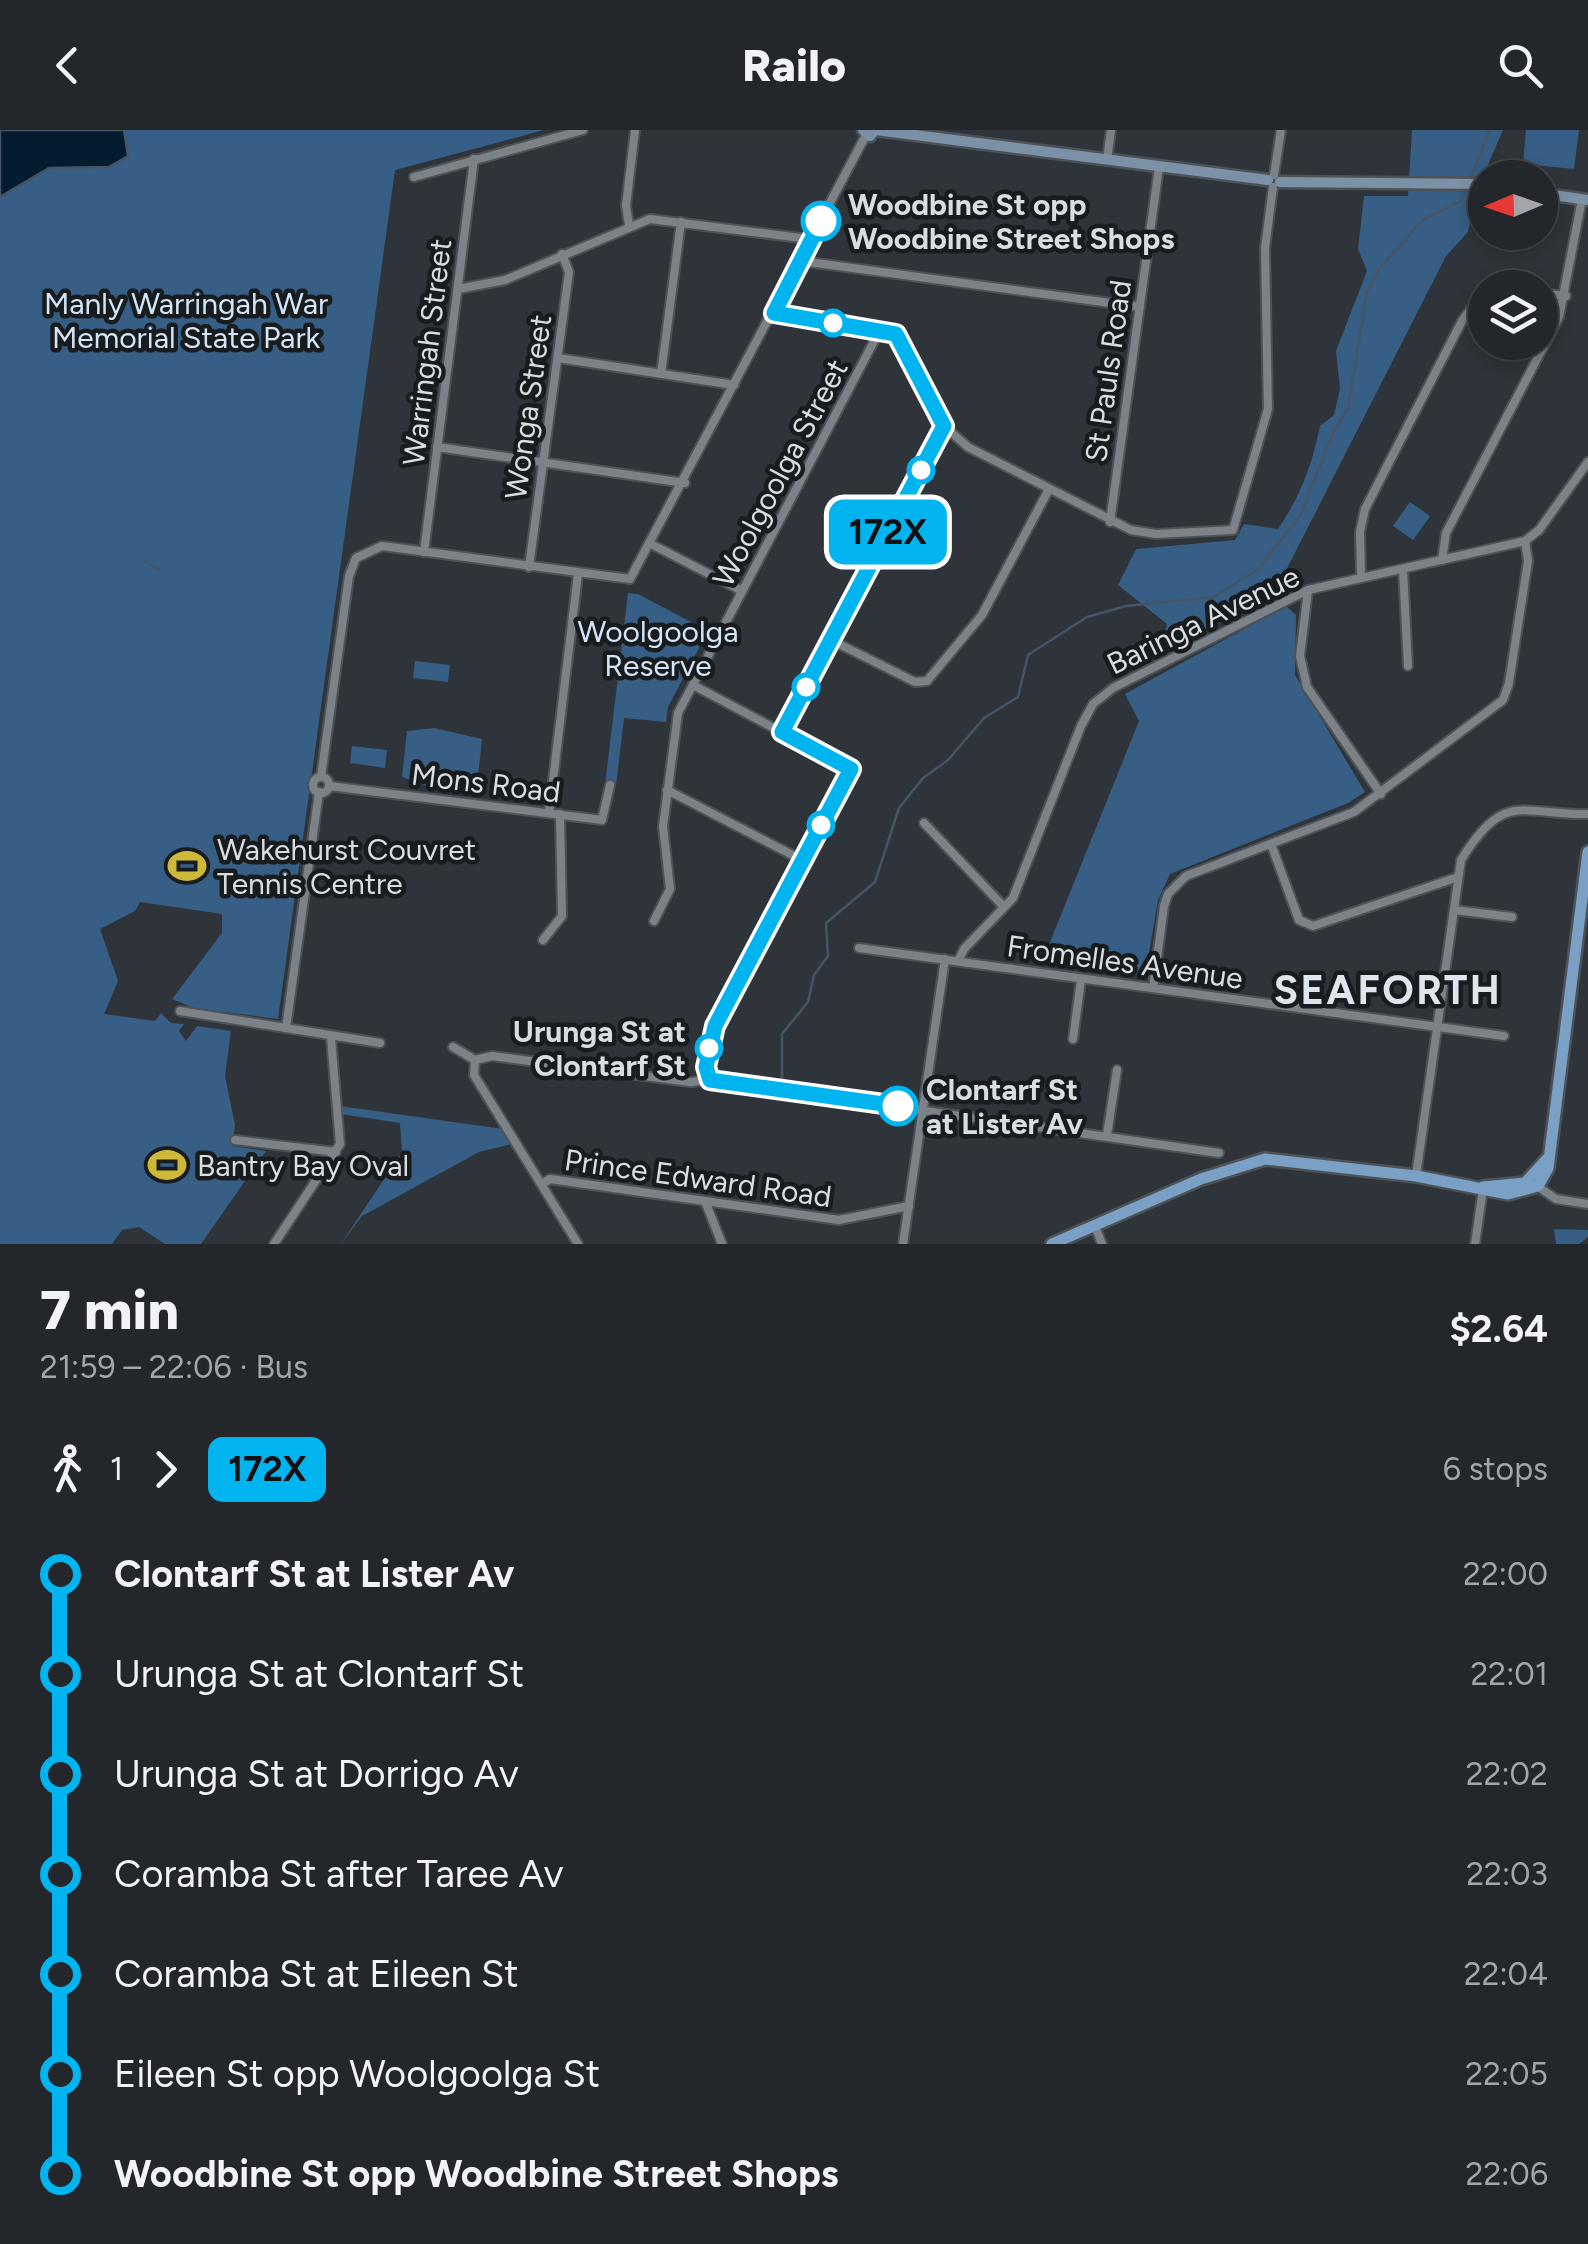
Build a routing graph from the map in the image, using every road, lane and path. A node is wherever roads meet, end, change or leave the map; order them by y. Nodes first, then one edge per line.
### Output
1 (583, 130) edge
2 (635, 130) edge
3 (1111, 130) edge
4 (1280, 130) edge
5 (870, 131) edge
6 (474, 159) junction
7 (1107, 160) junction
8 (1159, 167) junction
9 (414, 177) dead end
10 (1274, 181) junction
11 (1468, 183) edge
12 (1558, 196) edge
13 (1585, 200) edge
14 (681, 222) junction
15 (629, 226) junction
16 (809, 243) junction
17 (562, 254) junction
18 (801, 261) junction
19 (458, 289) junction
20 (1558, 295) edge
21 (1566, 296) junction
22 (1140, 308) junction
23 (774, 313) junction
24 (1468, 313) edge
25 (880, 330) junction
26 (558, 358) junction
27 (661, 374) junction
28 (734, 385) junction
29 (944, 426) junction
30 (437, 447) junction
31 (544, 462) junction
32 (1588, 462) edge
33 (685, 482) junction
34 (1048, 491) junction
35 (1110, 522) junction
36 (1525, 542) junction
37 (652, 544) junction
38 (424, 552) junction
39 (1442, 560) junction
40 (529, 567) junction
41 (1403, 569) junction
42 (578, 574) junction
43 (1361, 576) junction
44 (1308, 590) junction
45 (742, 591) junction
46 (831, 640) junction
47 (1408, 666) dead end
48 (693, 684) junction
49 (782, 732) junction
50 (322, 777) junction
51 (610, 785) dead end
52 (329, 786) junction
53 (667, 790) junction
54 (319, 792) junction
55 (1380, 794) junction
56 (549, 813) junction
57 (560, 814) junction
58 (1588, 814) edge
59 (924, 822) dead end
60 (1271, 844) junction
61 (1588, 852) edge
62 (802, 860) junction
63 (1458, 878) junction
64 (1585, 895) edge
65 (1004, 908) junction
66 (1454, 910) junction
67 (1512, 918) dead end
68 (654, 921) dead end
69 (543, 940) dead end
70 (858, 948) dead end
71 (945, 959) junction
72 (958, 961) junction
73 (1081, 980) junction
74 (1152, 988) junction
75 (180, 1012) dead end
76 (286, 1028) junction
77 (1437, 1029) junction
78 (1504, 1036) dead end
79 (331, 1038) junction
80 (1072, 1039) dead end
81 (380, 1043) dead end
82 (454, 1047) dead end
83 (475, 1060) junction
84 (1117, 1070) dead end
85 (710, 1080) junction
86 (922, 1110) junction
87 (1107, 1135) junction
88 (235, 1140) dead end
89 (336, 1152) junction
90 (1219, 1153) dead end
91 (1416, 1176) junction
92 (1534, 1183) junction
93 (542, 1184) junction
94 (1483, 1188) junction
95 (706, 1201) junction
96 (1588, 1204) edge
97 (908, 1206) junction
98 (1095, 1226) junction
99 (274, 1244) edge
100 (578, 1244) edge
101 (722, 1244) edge
102 (903, 1244) edge
103 (1052, 1244) edge
104 (1102, 1244) edge
105 (1475, 1244) edge

1 - 6 street
2 - 15 street
3 - 7 street
4 - 10 street
5 - 7 street
5 - 16 street
6 - 9 street
6 - 19 street, Warringah Street
7 - 8 street
8 - 10 street
8 - 22 street, St Pauls Road
10 - 11 street
10 - 35 street
12 - 13 street
13 - 21 street
14 - 15 street
14 - 16 street
14 - 27 street
15 - 17 street
16 - 18 street
17 - 19 street
17 - 26 street, Wonga Street
18 - 22 street
18 - 23 street
19 - 30 street, Warringah Street
20 - 21 street
21 - 39 street
22 - 35 street, St Pauls Road
23 - 25 street
23 - 28 street
24 - 43 street
25 - 29 street
25 - 45 street, Woolgoolga Street
26 - 27 street
26 - 31 street, Wonga Street
27 - 28 street
28 - 33 street
29 - 34 street
29 - 46 street
30 - 31 street
30 - 38 street, Warringah Street
31 - 33 street
31 - 40 street, Wonga Street
32 - 36 street
33 - 37 street
34 - 35 street
34 - 46 street
36 - 39 street, Baringa Avenue
36 - 55 street
37 - 42 street
37 - 45 street
38 - 40 street
38 - 50 street
39 - 41 street, Baringa Avenue
40 - 42 street
41 - 43 street, Baringa Avenue
41 - 47 street
42 - 56 street
43 - 44 street, Baringa Avenue
44 - 55 street
44 - 65 street, Baringa Avenue
45 - 48 street, Woolgoolga Street
46 - 49 street
48 - 49 street
48 - 53 street, Woolgoolga Street
49 - 62 street
50 - 52 street
50 - 54 street
51 - 57 street, Mons Road
52 - 54 street
52 - 56 street, Mons Road
53 - 62 street
53 - 68 street, Woolgoolga Street
54 - 76 street
55 - 60 street
56 - 57 street, Mons Road
57 - 69 street
58 - 63 street
59 - 65 street
60 - 63 street
60 - 74 street
61 - 64 main road
62 - 85 street
63 - 66 street
64 - 92 main road
65 - 72 street, Baringa Avenue
66 - 67 street
66 - 77 street
70 - 71 street, Fromelles Avenue
71 - 72 street, Fromelles Avenue
71 - 86 street
72 - 73 street, Fromelles Avenue
73 - 74 street, Fromelles Avenue
73 - 80 street
74 - 77 street, Fromelles Avenue
75 - 76 street
76 - 79 street
77 - 78 street, Fromelles Avenue
77 - 91 street
79 - 81 street
79 - 89 street
82 - 83 street
83 - 85 street
83 - 93 street
84 - 87 street
85 - 86 street
86 - 87 street
86 - 97 street
87 - 90 street
88 - 89 street
89 - 99 street
91 - 94 main road
91 - 98 main road
92 - 94 main road
92 - 96 street
93 - 95 street, Prince Edward Road
93 - 100 street
94 - 105 street
95 - 97 street, Prince Edward Road
95 - 101 street
97 - 102 street
98 - 103 main road
98 - 104 street

